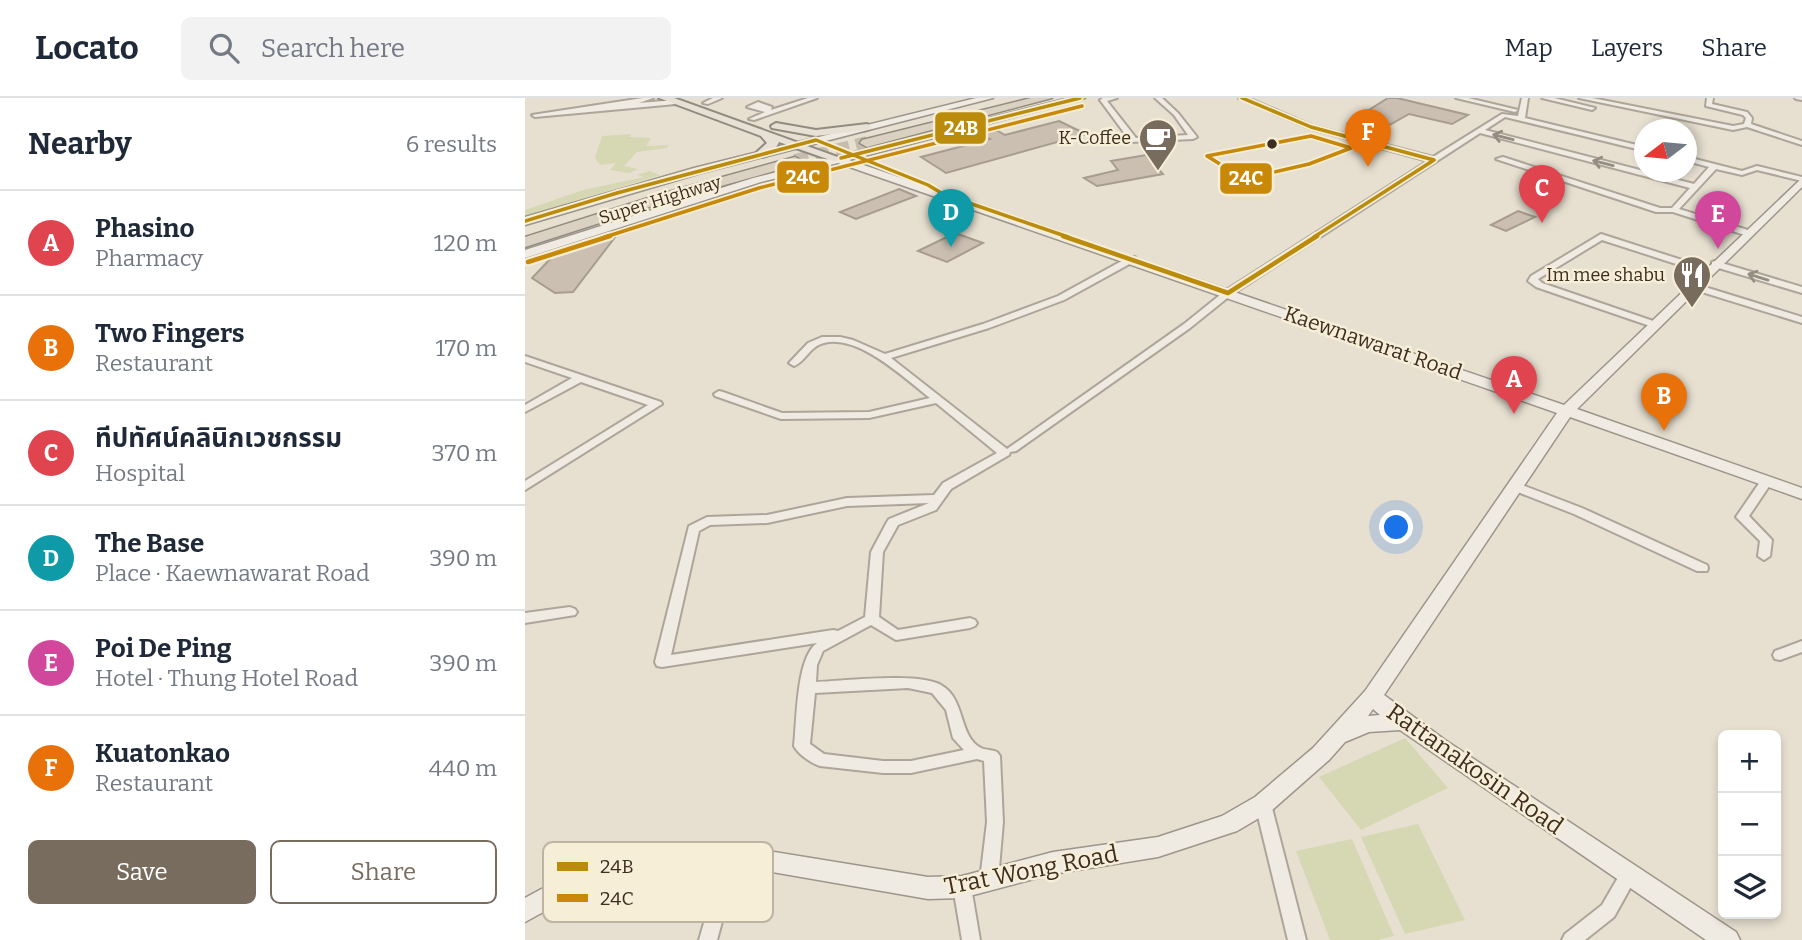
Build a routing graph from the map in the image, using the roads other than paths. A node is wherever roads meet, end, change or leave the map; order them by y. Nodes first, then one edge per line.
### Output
1 (650, 98) edge
2 (664, 98) edge
3 (692, 98) edge
4 (719, 98) edge
5 (814, 98) edge
6 (988, 98) edge
7 (1017, 98) edge
8 (1046, 98) edge
9 (1080, 98) edge
10 (1114, 98) edge
11 (1158, 98) edge
12 (1242, 98) edge
13 (1249, 98) edge
14 (1459, 98) edge
15 (1488, 98) edge
16 (1545, 98) edge
17 (1582, 98) edge
18 (1709, 101) edge
19 (676, 102) junction
20 (706, 103) junction
21 (1523, 109) edge
22 (535, 115) junction
23 (525, 117) edge
24 (752, 118) junction
25 (1747, 125) junction
26 (776, 127) junction
27 (867, 127) junction
28 (1330, 131) junction
29 (1479, 131) junction
30 (763, 132) junction
31 (850, 135) junction
32 (1726, 135) dead end
33 (815, 140) junction
34 (1802, 143) edge
35 (798, 145) junction
36 (873, 145) junction
37 (1634, 146) edge
38 (852, 155) junction
39 (784, 158) junction
40 (837, 159) junction
41 (1436, 159) junction
42 (1500, 159) dead end
43 (1697, 162) edge
44 (1714, 166) junction
45 (1802, 180) edge
46 (1693, 186) junction
47 (943, 194) junction
48 (1674, 210) junction
49 (525, 222) edge
50 (525, 232) edge
51 (1748, 233) junction
52 (525, 242) edge
53 (525, 254) edge
54 (1132, 260) junction
55 (1711, 267) junction
56 (1692, 286) junction
57 (1802, 290) edge
58 (1233, 294) junction
59 (1802, 320) edge
60 (1653, 324) junction
61 (884, 358) junction
62 (525, 359) edge
63 (794, 363) dead end
64 (582, 377) junction
65 (719, 394) dead end
66 (937, 400) junction
67 (525, 409) edge
68 (1566, 411) junction
69 (1012, 449) dead end
70 (1766, 482) junction
71 (525, 486) edge
72 (1514, 486) junction
73 (1802, 494) edge
74 (938, 499) junction
75 (1764, 556) dead end
76 (1702, 568) dead end
77 (570, 612) dead end
78 (525, 618) edge
79 (872, 619) junction
80 (970, 623) dead end
81 (841, 634) junction
82 (1802, 646) edge
83 (1780, 655) dead end
84 (807, 688) junction
85 (1372, 697) junction
86 (1403, 720) junction
87 (1336, 737) junction
88 (977, 753) junction
89 (1263, 804) junction
90 (773, 862) edge
91 (1629, 874) junction
92 (989, 880) junction
93 (962, 887) junction
94 (543, 900) edge
95 (525, 911) edge
96 (713, 922) edge
97 (708, 940) edge
98 (971, 940) edge
99 (1297, 940) edge
100 (1571, 940) edge
101 (1727, 940) edge

1 - 22 street
2 - 19 main road, Kaewnawarat Road
3 - 20 main road, Kaewnawarat Road
4 - 20 street
5 - 24 street
6 - 27 street
7 - 31 highway
8 - 36 highway
9 - 36 street
10 - 11 street
12 - 28 street
13 - 28 street
14 - 21 street
15 - 21 street
16 - 32 street
17 - 25 street
18 - 25 street
19 - 22 street
19 - 30 main road, Kaewnawarat Road
20 - 24 main road, Kaewnawarat Road
21 - 29 street
21 - 37 street
22 - 23 street
24 - 26 main road, Kaewnawarat Road
25 - 34 street
26 - 27 main road
26 - 33 main road, Kaewnawarat Road
27 - 31 street
28 - 41 street
29 - 41 street
46 -> 29 street
30 - 35 main road, Kaewnawarat Road
30 - 39 main road
31 - 33 street
31 - 36 street
33 - 35 street
33 - 38 main road, Kaewnawarat Road
35 - 39 street
35 - 40 main road, Kaewnawarat Road
36 - 38 street
38 - 40 street
38 - 47 street, Kaewnawarat Road
39 - 40 street
39 - 49 street
39 - 50 highway, Super Highway
39 - 52 highway, Super Highway
39 - 53 street
40 - 47 street, Kaewnawarat Road
41 - 58 street
42 - 48 street
43 - 44 street
44 - 45 street
44 - 46 street
45 - 51 street, Rattanakosin Road
46 - 48 street
47 - 54 street, Kaewnawarat Road
48 - 51 street
51 - 55 street, Rattanakosin Road
54 - 58 street, Kaewnawarat Road
54 - 61 street
55 - 56 street, Rattanakosin Road
57 -> 55 street
55 - 60 street
56 - 59 street
56 - 60 street, Rattanakosin Road
58 - 68 street, Kaewnawarat Road
58 - 69 street
60 - 68 street, Rattanakosin Road
61 - 63 street
61 - 66 street
62 - 64 street
64 - 67 street
64 - 71 street
65 - 66 street
66 - 74 street
68 - 70 street, Kaewnawarat Road
68 - 72 street, Rattanakosin Road
70 - 73 street, Kaewnawarat Road
70 - 75 street
72 - 76 street
72 - 85 street, Rattanakosin Road
74 - 79 street
74 - 81 street
77 - 78 street
79 - 80 street
79 - 81 street
81 - 84 street
82 - 83 street
84 - 88 street
84 - 88 street
85 - 86 street, Rattanakosin Road
85 - 87 street, Trat Wong Road
86 - 87 street
86 - 91 street, Rattanakosin Road
87 - 89 street, Trat Wong Road
88 - 92 street
89 - 92 street, Trat Wong Road
89 - 99 street
90 - 93 street, Trat Wong Road
91 - 100 street
91 - 101 street, Rattanakosin Road
92 - 93 street, Trat Wong Road
93 - 98 street
94 - 95 street, Trat Wong Road
96 - 97 street

